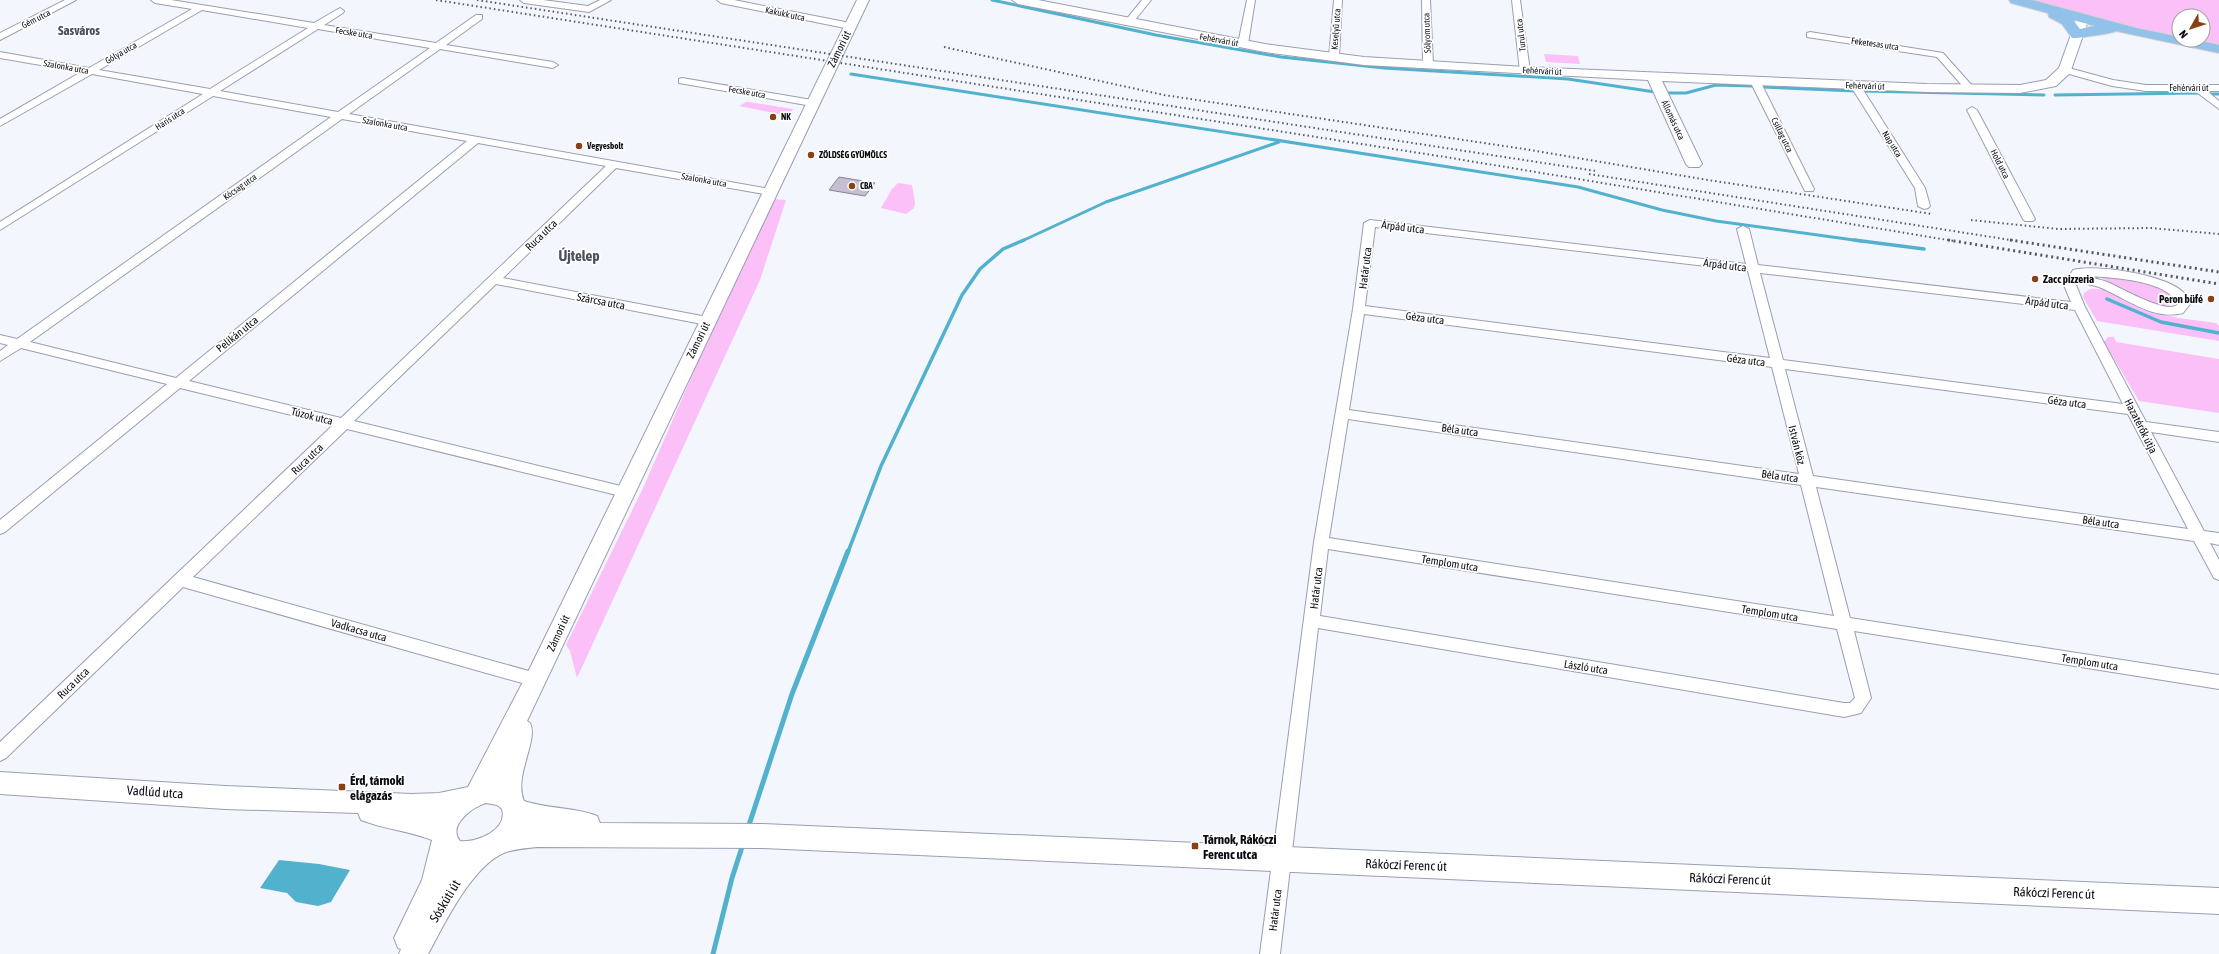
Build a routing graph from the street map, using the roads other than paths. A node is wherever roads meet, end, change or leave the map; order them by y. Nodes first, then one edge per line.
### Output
1 (72, 0) edge
2 (155, 0) edge
3 (524, 0) edge
4 (607, 0) edge
5 (721, 0) edge
6 (1018, 0) edge
7 (1147, 0) edge
8 (1251, 0) edge
9 (1338, 0) edge
10 (1426, 0) edge
11 (1516, 0) edge
12 (2016, 0) edge
13 (864, 1) edge
14 (2038, 6) junction
15 (200, 8) junction
16 (340, 11) dead end
17 (479, 17) dead end
18 (2083, 18) junction
19 (1128, 23) junction
20 (315, 26) junction
21 (850, 26) junction
22 (2135, 32) junction
23 (1810, 35) dead end
24 (2077, 35) junction
25 (0, 37) edge
26 (1243, 44) junction
27 (436, 46) junction
28 (2219, 49) edge
29 (0, 55) edge
30 (1334, 58) junction
31 (1428, 65) junction
32 (553, 66) dead end
33 (1525, 70) junction
34 (2065, 70) junction
35 (90, 71) junction
36 (1653, 76) junction
37 (682, 81) dead end
38 (1756, 81) junction
39 (1855, 85) junction
40 (2197, 88) junction
41 (2219, 88) edge
42 (1970, 89) junction
43 (211, 93) junction
44 (812, 104) junction
45 (2219, 106) edge
46 (1972, 110) dead end
47 (341, 116) junction
48 (0, 123) edge
49 (475, 140) junction
50 (614, 164) junction
51 (1694, 164) dead end
52 (1809, 189) dead end
53 (770, 192) junction
54 (1924, 206) dead end
55 (2029, 219) dead end
56 (1370, 224) joint
57 (0, 227) edge
58 (1743, 229) dead end
59 (1752, 268) junction
60 (2074, 277) junction
61 (495, 280) junction
62 (2079, 307) junction
63 (1359, 309) junction
64 (707, 322) junction
65 (0, 339) edge
66 (19, 343) junction
67 (0, 357) edge
68 (1776, 364) junction
69 (176, 383) junction
70 (2133, 410) junction
71 (1342, 414) junction
72 (344, 424) junction
73 (2141, 426) junction
74 (2219, 437) edge
75 (1806, 480) junction
76 (625, 492) junction
77 (0, 528) edge
78 (2198, 536) junction
79 (2219, 539) edge
80 (1321, 542) junction
81 (2219, 574) edge
82 (181, 580) junction
83 (1312, 621) junction
84 (1844, 624) junction
85 (536, 680) junction
86 (2219, 682) edge
87 (1859, 706) joint
88 (0, 754) edge
89 (0, 783) edge
90 (471, 798) junction
91 (309, 802) junction
92 (512, 804) junction
93 (662, 834) junction
94 (444, 837) junction
95 (491, 847) junction
96 (1282, 860) junction
97 (2219, 901) edge
98 (400, 954) edge
99 (413, 954) edge
100 (1270, 954) edge

1 - 25 street, Gém utca
2 - 15 street, Fecske utca
3 - 4 street
5 - 21 street, Kakukk utca
6 - 19 main road, Fehérvári út
7 - 19 street
8 - 26 street
9 - 30 street, Keselyű utca
10 - 31 street, Sólyom utca
11 - 33 street, Turul utca
12 - 14 main road
13 - 21 main road, Zámori út
14 - 18 main road
14 - 24 main road
15 - 20 street, Fecske utca
15 - 35 street, Gólya utca
16 - 20 street, Haris utca
17 - 27 street, Kócsag utca
18 - 22 main road
18 - 24 main road, Fehérvári út
19 - 26 main road, Fehérvári út
20 - 27 street, Fecske utca
20 - 43 street, Haris utca
21 - 44 main road, Zámori út
22 - 24 main road
22 - 28 main road
23 - 42 street, Feketesas utca
24 - 34 main road, Fehérvári út
26 - 30 main road, Fehérvári út
27 - 32 street, Fecske utca
27 - 47 street, Kócsag utca
29 - 35 street, Szalonka utca
30 - 31 main road, Fehérvári út
31 - 33 main road, Fehérvári út
33 - 36 main road, Fehérvári út
34 - 40 street, Fehérvári út
34 - 42 main road, Fehérvári út
35 - 43 street, Szalonka utca
35 - 48 street, Gólya utca
36 - 38 main road, Fehérvári út
36 - 51 main road, Állomás utca
37 - 44 street, Fecske utca
38 - 39 main road, Fehérvári út
38 - 52 street, Csillag utca
39 - 42 main road, Fehérvári út
39 - 54 street, Nap utca
40 - 41 street, Fehérvári út
40 - 45 street
43 - 47 street, Szalonka utca
43 - 57 street, Haris utca
44 - 53 main road, Zámori út
46 - 55 street, Hold utca
47 - 49 street, Szalonka utca
47 - 66 street, Kócsag utca
49 - 50 street, Szalonka utca
49 - 69 street, Pelikán utca
50 - 53 street, Szalonka utca
50 - 61 street, Ruca utca
53 - 64 main road, Zámori út
56 - 59 street, Árpád utca
56 - 63 street, Határ utca
58 - 59 street, István köz
59 - 62 street, Árpád utca
59 - 68 street, István köz
60 - 60 street
60 - 62 street, Hazatérők útja
61 - 64 street, Szárcsa utca
61 - 72 street, Ruca utca
62 - 70 street, Hazatérők útja
63 - 68 street, Géza utca
63 - 71 street, Határ utca
64 - 76 main road, Zámori út
65 - 66 street, Túzok utca
66 - 67 street, Kócsag utca
66 - 69 street, Túzok utca
68 - 70 street, Géza utca
68 - 75 street, István köz
69 - 72 street, Túzok utca
69 - 77 street, Pelikán utca
70 - 73 street, Hazatérők útja
71 - 75 street, Béla utca
71 - 80 street, Határ utca
72 - 76 street, Túzok utca
72 - 82 street, Ruca utca
73 - 74 street
73 - 78 street, Hazatérők útja
75 - 78 street, Béla utca
75 - 84 street, István köz
76 - 85 main road, Zámori út
78 - 79 street, Béla utca
78 - 81 street, Hazatérők útja
80 - 83 street, Határ utca
80 - 84 street, Templom utca
82 - 85 street, Vadkacsa utca
82 - 88 street, Ruca utca
83 - 87 street, László utca
83 - 96 street, Határ utca
84 - 86 street, Templom utca
84 - 87 street, István köz
85 - 90 main road, Zámori út
85 - 92 main road, Zámori út
89 - 91 main road, Vadlúd utca
90 - 91 main road, Vadlúd utca
90 - 92 main road
90 - 94 main road
91 - 94 main road, Vadlúd utca
92 - 93 main road
92 - 95 main road
93 - 95 main road
93 - 96 main road, Rákóczi Ferenc út
94 - 95 main road
94 - 98 main road, Sóskúti út
95 - 99 main road, Sóskúti út
96 - 97 main road, Rákóczi Ferenc út
96 - 100 street, Határ utca

